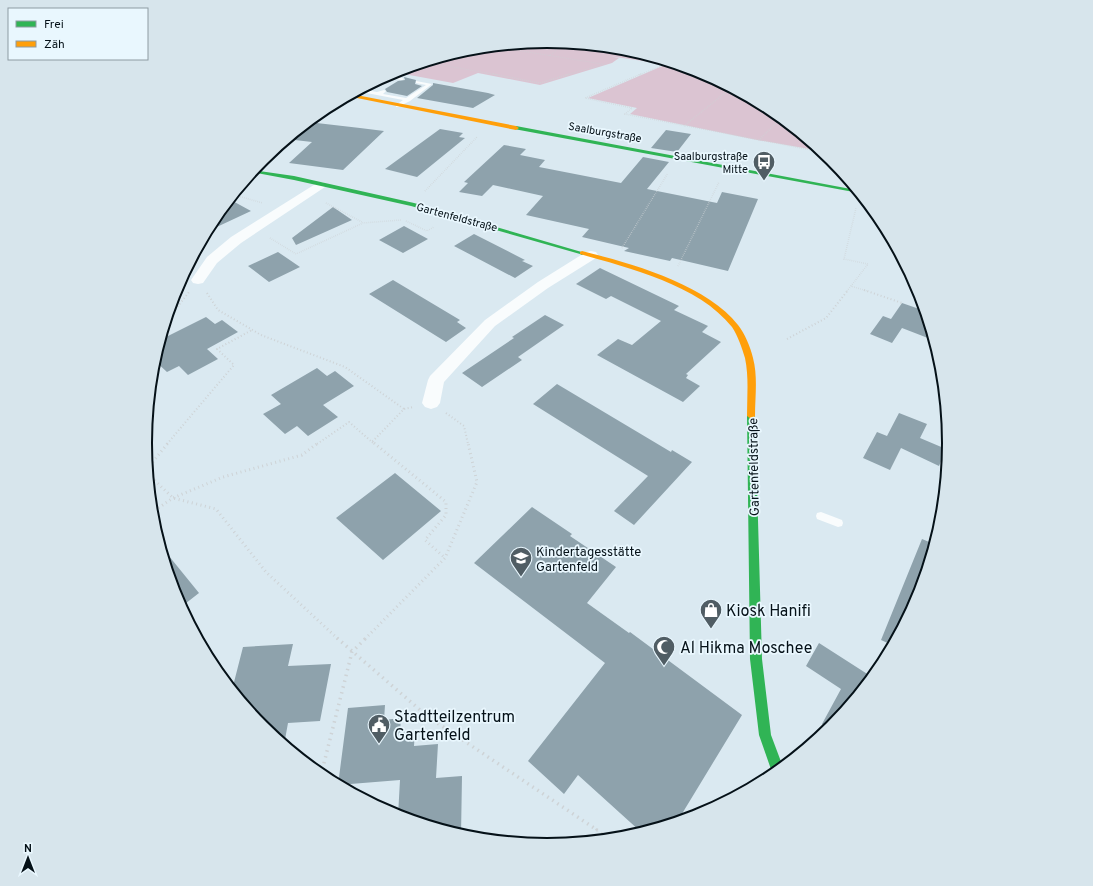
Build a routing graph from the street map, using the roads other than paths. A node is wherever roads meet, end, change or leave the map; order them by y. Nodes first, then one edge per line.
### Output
1 (395, 78) edge
2 (402, 79) dead end
3 (418, 82) dead end
4 (368, 91) edge
5 (416, 94) junction
6 (357, 97) edge
7 (398, 106) junction
8 (260, 172) edge
9 (321, 185) junction
10 (849, 190) edge
11 (591, 255) junction
12 (198, 280) road end
13 (432, 403) road end
14 (821, 516) dead end
15 (838, 523) dead end
16 (776, 764) edge

1 - 2 lane
3 - 5 lane
4 - 5 lane
5 - 5 lane
5 - 7 lane
6 - 7 street, Saalburgstraße
7 - 10 street, Saalburgstraße
8 - 9 street, Gartenfeldstraße
9 - 11 street, Gartenfeldstraße
9 - 12 street
11 - 13 street
11 - 16 street, Gartenfeldstraße
14 - 15 lane

